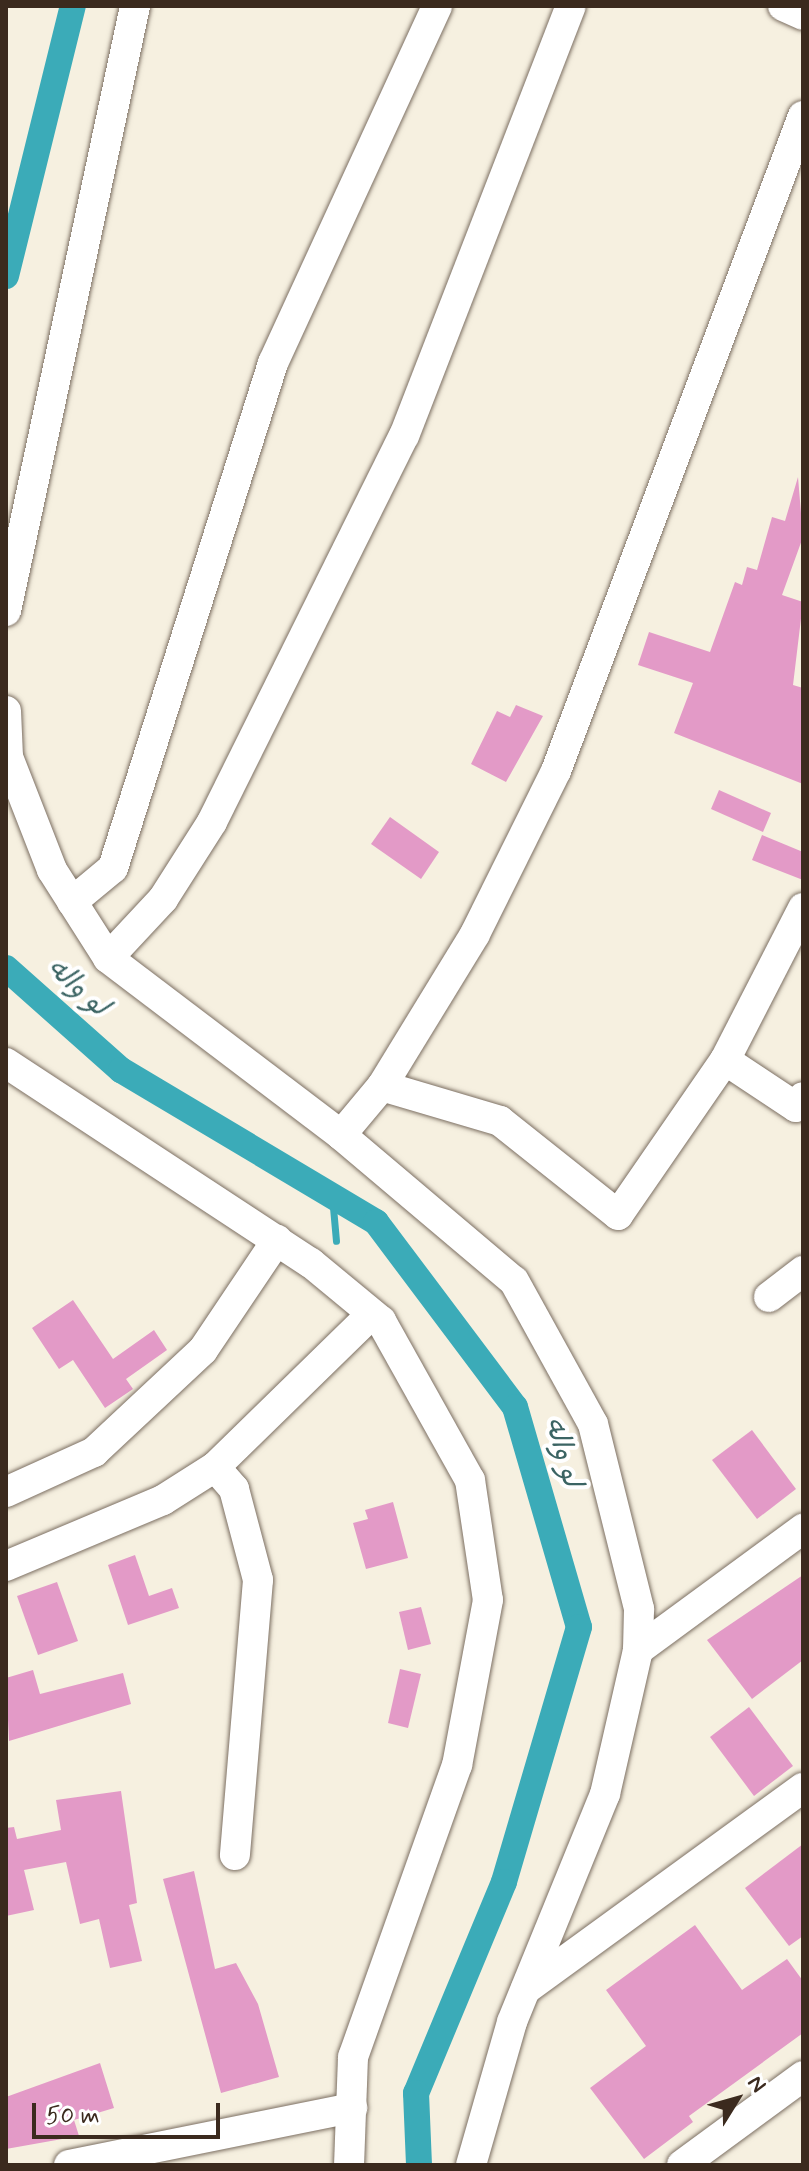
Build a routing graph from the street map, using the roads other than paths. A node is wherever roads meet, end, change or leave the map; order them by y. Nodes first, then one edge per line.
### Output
1 (135, 6) edge
2 (437, 6) edge
3 (571, 6) edge
4 (783, 6) edge
5 (803, 15) edge
6 (803, 116) edge
7 (6, 611) edge
8 (6, 711) edge
9 (72, 902) junction
10 (803, 908) edge
11 (108, 958) junction
12 (725, 1060) junction
13 (6, 1063) edge
14 (382, 1086) junction
15 (803, 1097) edge
16 (341, 1135) junction
17 (277, 1240) junction
18 (803, 1271) edge
19 (769, 1297) dead end
20 (372, 1314) junction
21 (215, 1467) junction
22 (6, 1492) edge
23 (803, 1529) edge
24 (6, 1566) edge
25 (638, 1650) junction
26 (803, 1788) edge
27 (235, 1855) dead end
28 (524, 1990) junction
29 (803, 2076) edge
30 (352, 2108) junction
31 (475, 2151) edge
32 (69, 2165) edge
33 (349, 2165) edge
34 (496, 2165) edge
35 (682, 2165) edge

1 - 7 street
2 - 9 street
3 - 11 street
4 - 5 street
6 - 14 street
8 - 9 street
9 - 11 street
10 - 12 street
11 - 16 street
12 - 14 street
12 - 15 street
13 - 17 street
14 - 16 street
16 - 25 street
17 - 20 street
17 - 22 street
18 - 19 street
20 - 21 street
20 - 30 street
21 - 24 street
21 - 27 street
23 - 25 street
25 - 28 street
26 - 28 street
28 - 31 street
29 - 35 street
30 - 32 street
30 - 33 street
31 - 34 street

